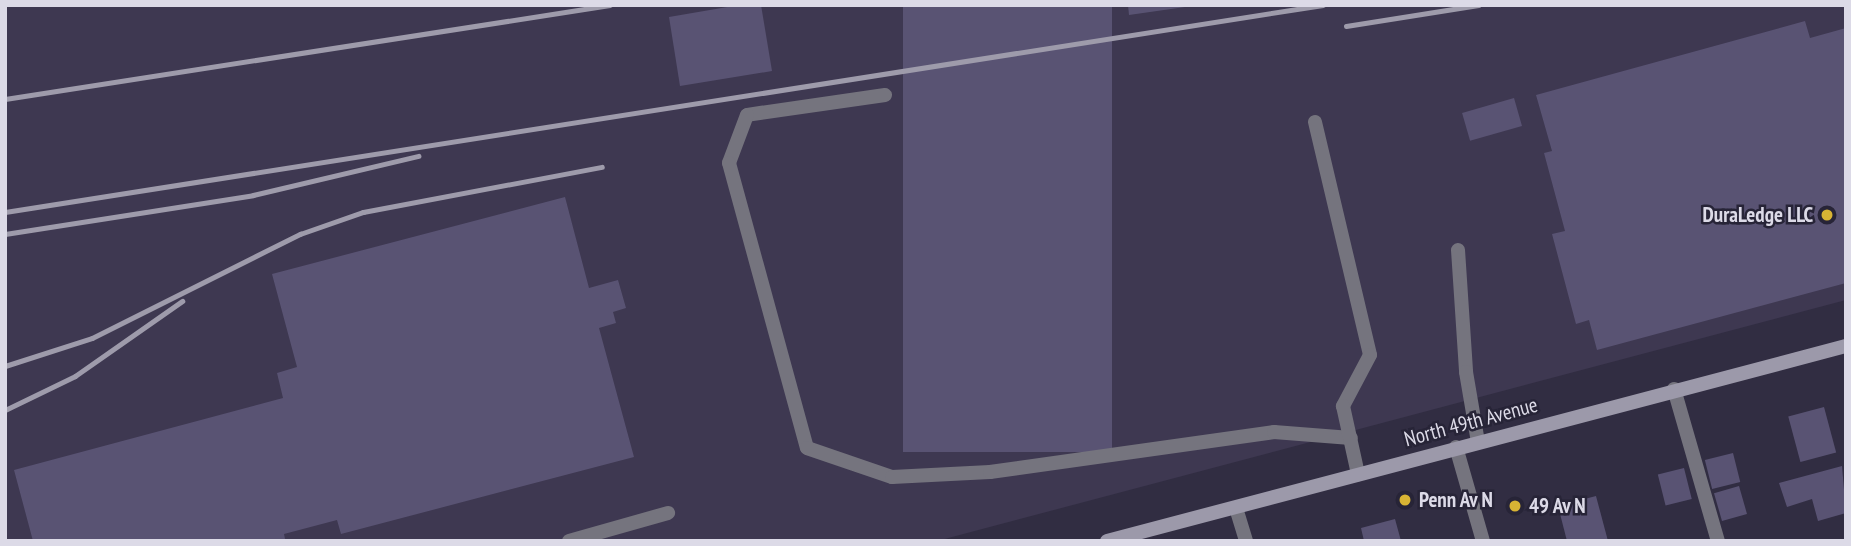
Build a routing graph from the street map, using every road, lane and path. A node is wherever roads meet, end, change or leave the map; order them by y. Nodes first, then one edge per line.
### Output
1 (885, 95) dead end
2 (1315, 122) dead end
3 (1458, 250) dead end
4 (1846, 345) edge
5 (1674, 389) junction
6 (1351, 438) junction
7 (1478, 442) junction
8 (1456, 447) junction
9 (1358, 474) junction
10 (1236, 508) junction
11 (668, 513) dead end
12 (569, 541) edge
13 (1107, 541) edge
14 (1246, 541) edge
15 (1483, 541) edge
16 (1718, 541) edge

1 - 6 street
2 - 6 street
3 - 7 street
4 - 5 street, North 49th Avenue
5 - 7 street, North 49th Avenue
5 - 16 street
6 - 9 street
7 - 8 street, North 49th Avenue
8 - 9 street, North 49th Avenue
8 - 15 street
9 - 10 street, North 49th Avenue
10 - 13 street, North 49th Avenue
10 - 14 street
11 - 12 street

